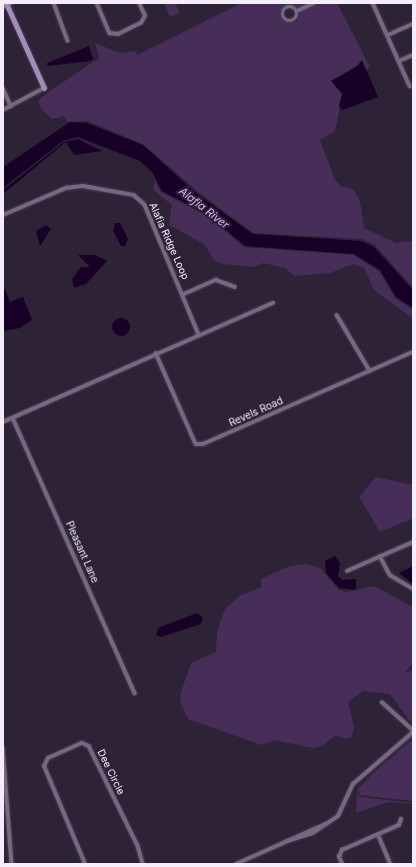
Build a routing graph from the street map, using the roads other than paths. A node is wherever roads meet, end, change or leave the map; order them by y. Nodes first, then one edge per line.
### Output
1 (54, 3) edge
2 (97, 3) edge
3 (138, 3) edge
4 (314, 3) edge
5 (373, 3) edge
6 (7, 4) edge
7 (297, 11) junction
8 (412, 25) edge
9 (413, 30) edge
10 (388, 35) junction
11 (68, 41) dead end
12 (413, 55) edge
13 (399, 61) junction
14 (410, 86) dead end
15 (3, 88) edge
16 (44, 88) joint
17 (11, 106) junction
18 (3, 110) edge
19 (3, 214) edge
20 (235, 286) dead end
21 (184, 294) junction
22 (273, 303) dead end
23 (337, 315) dead end
24 (199, 335) junction
25 (413, 352) edge
26 (156, 354) junction
27 (370, 371) junction
28 (13, 418) junction
29 (3, 422) edge
30 (413, 542) edge
31 (380, 556) junction
32 (347, 571) dead end
33 (413, 589) edge
34 (135, 693) dead end
35 (382, 702) dead end
36 (413, 731) edge
37 (3, 746) edge
38 (401, 819) dead end
39 (378, 834) junction
40 (12, 864) edge
41 (85, 864) edge
42 (143, 864) edge
43 (236, 864) edge
44 (342, 864) edge
45 (391, 864) edge

1 - 11 street
2 - 3 street
4 - 7 street
5 - 10 street
6 - 16 street
7 - 7 street
8 - 9 street
8 - 10 street
10 - 13 street
12 - 13 street
13 - 14 street
15 - 17 street
16 - 17 street
17 - 18 street
19 - 21 street, Alafia Ridge Loop
20 - 21 street
21 - 24 street, Alafia Ridge Loop
22 - 24 street
23 - 27 street
24 - 26 street
25 - 27 street, Revels Road
26 - 27 street, Revels Road
26 - 28 street
28 - 29 street
28 - 34 street, Pleasant Lane
30 - 31 street
31 - 32 street
31 - 33 street
35 - 36 street
36 - 43 street
37 - 40 street
38 - 39 street
39 - 44 street
39 - 45 street
41 - 42 street, Dee Circle

